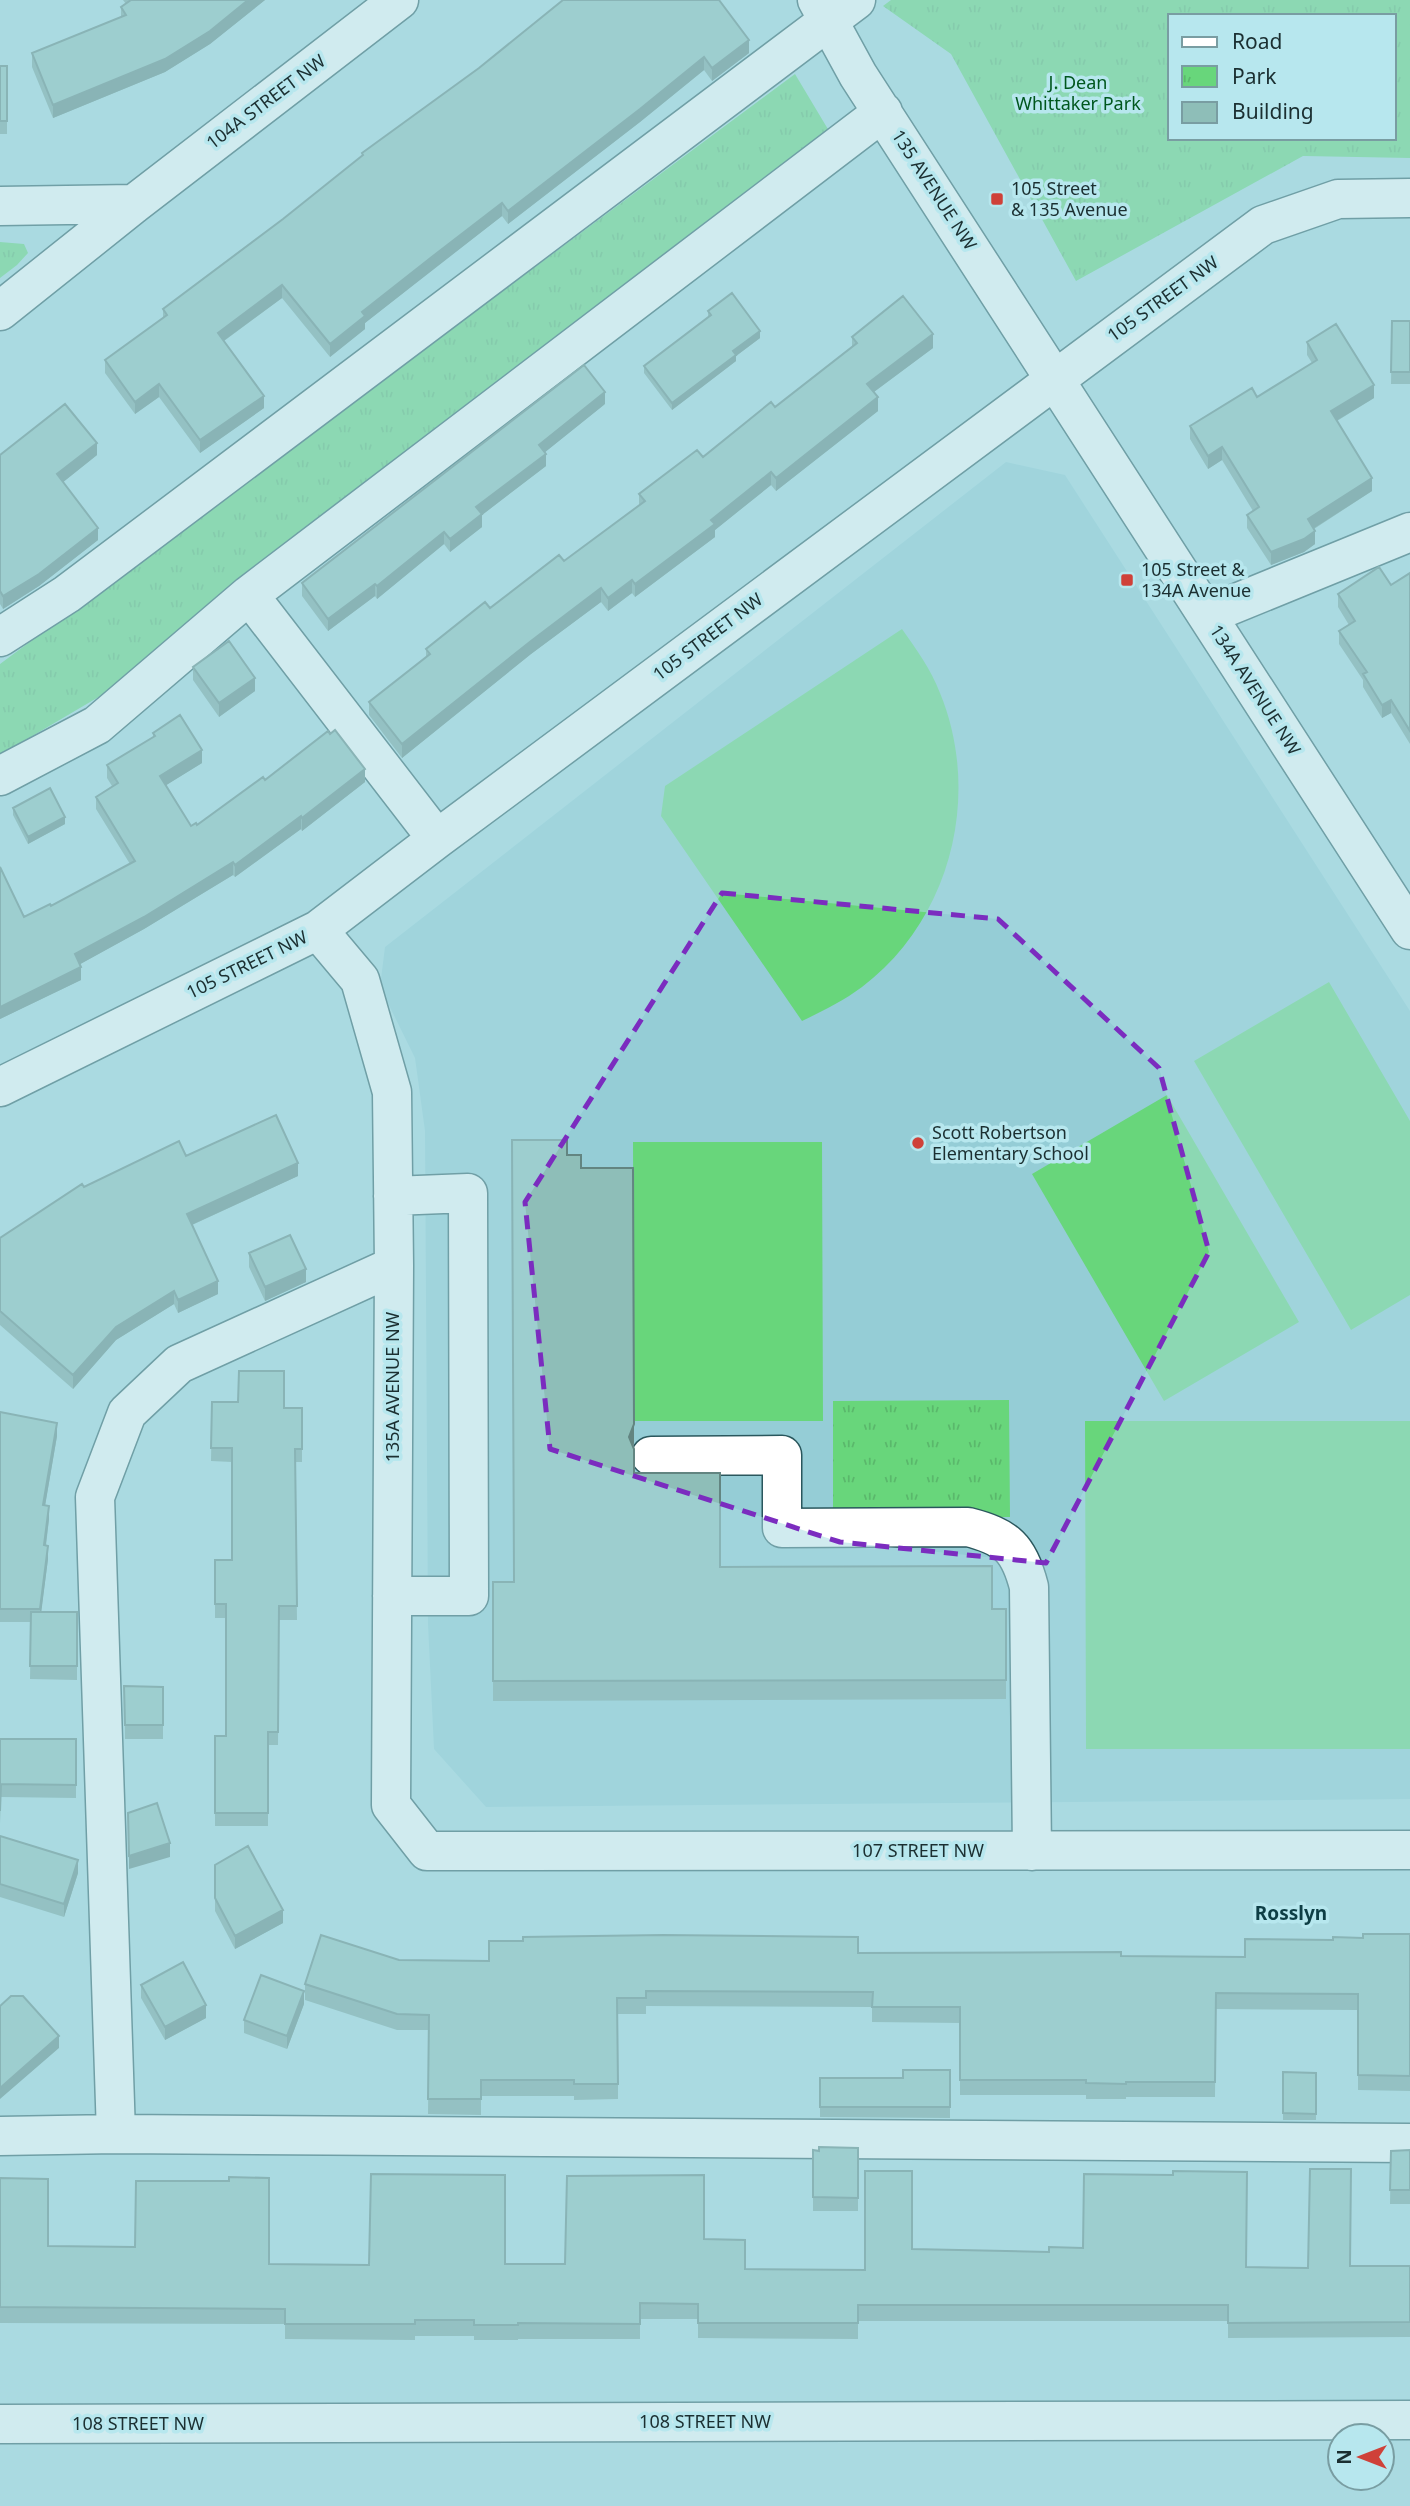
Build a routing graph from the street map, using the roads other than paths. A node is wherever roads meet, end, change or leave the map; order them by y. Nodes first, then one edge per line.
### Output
1 (399, 0) edge
2 (833, 7) edge
3 (883, 112) junction
4 (1410, 198) edge
5 (134, 204) junction
6 (0, 206) edge
7 (0, 311) edge
8 (1056, 378) junction
9 (1410, 532) edge
10 (249, 594) junction
11 (1207, 615) junction
12 (0, 638) edge
13 (0, 776) edge
14 (437, 839) junction
15 (318, 930) junction
16 (1410, 930) edge
17 (0, 1087) edge
18 (393, 1196) junction
19 (394, 1266) junction
20 (651, 1456) dead end
21 (392, 1596) junction
22 (1410, 1850) edge
23 (427, 1851) joint
24 (1032, 1851) junction
25 (116, 2134) junction
26 (0, 2136) edge
27 (1410, 2143) edge
28 (1410, 2420) edge
29 (0, 2424) edge

1 - 5 street, 104A STREET NW
2 - 3 street, 135 AVENUE NW
2 - 12 street
3 - 8 street, 135 AVENUE NW
3 - 10 street
4 - 8 street, 105 STREET NW
5 - 6 street
5 - 7 street, 104A STREET NW
8 - 11 street, 134A AVENUE NW
8 - 14 street, 105 STREET NW
9 - 11 street
10 - 13 street
10 - 14 street
11 - 16 street, 134A AVENUE NW
14 - 15 street, 105 STREET NW
15 - 17 street, 105 STREET NW
15 - 18 street, 135A AVENUE NW
18 - 19 street, 135A AVENUE NW
18 - 21 street
19 - 21 street, 135A AVENUE NW
19 - 25 street
20 - 24 street
21 - 23 street, 135A AVENUE NW
22 - 24 street, 107 STREET NW
23 - 24 street, 107 STREET NW
25 - 26 street
25 - 27 street
28 - 29 street, 108 STREET NW

